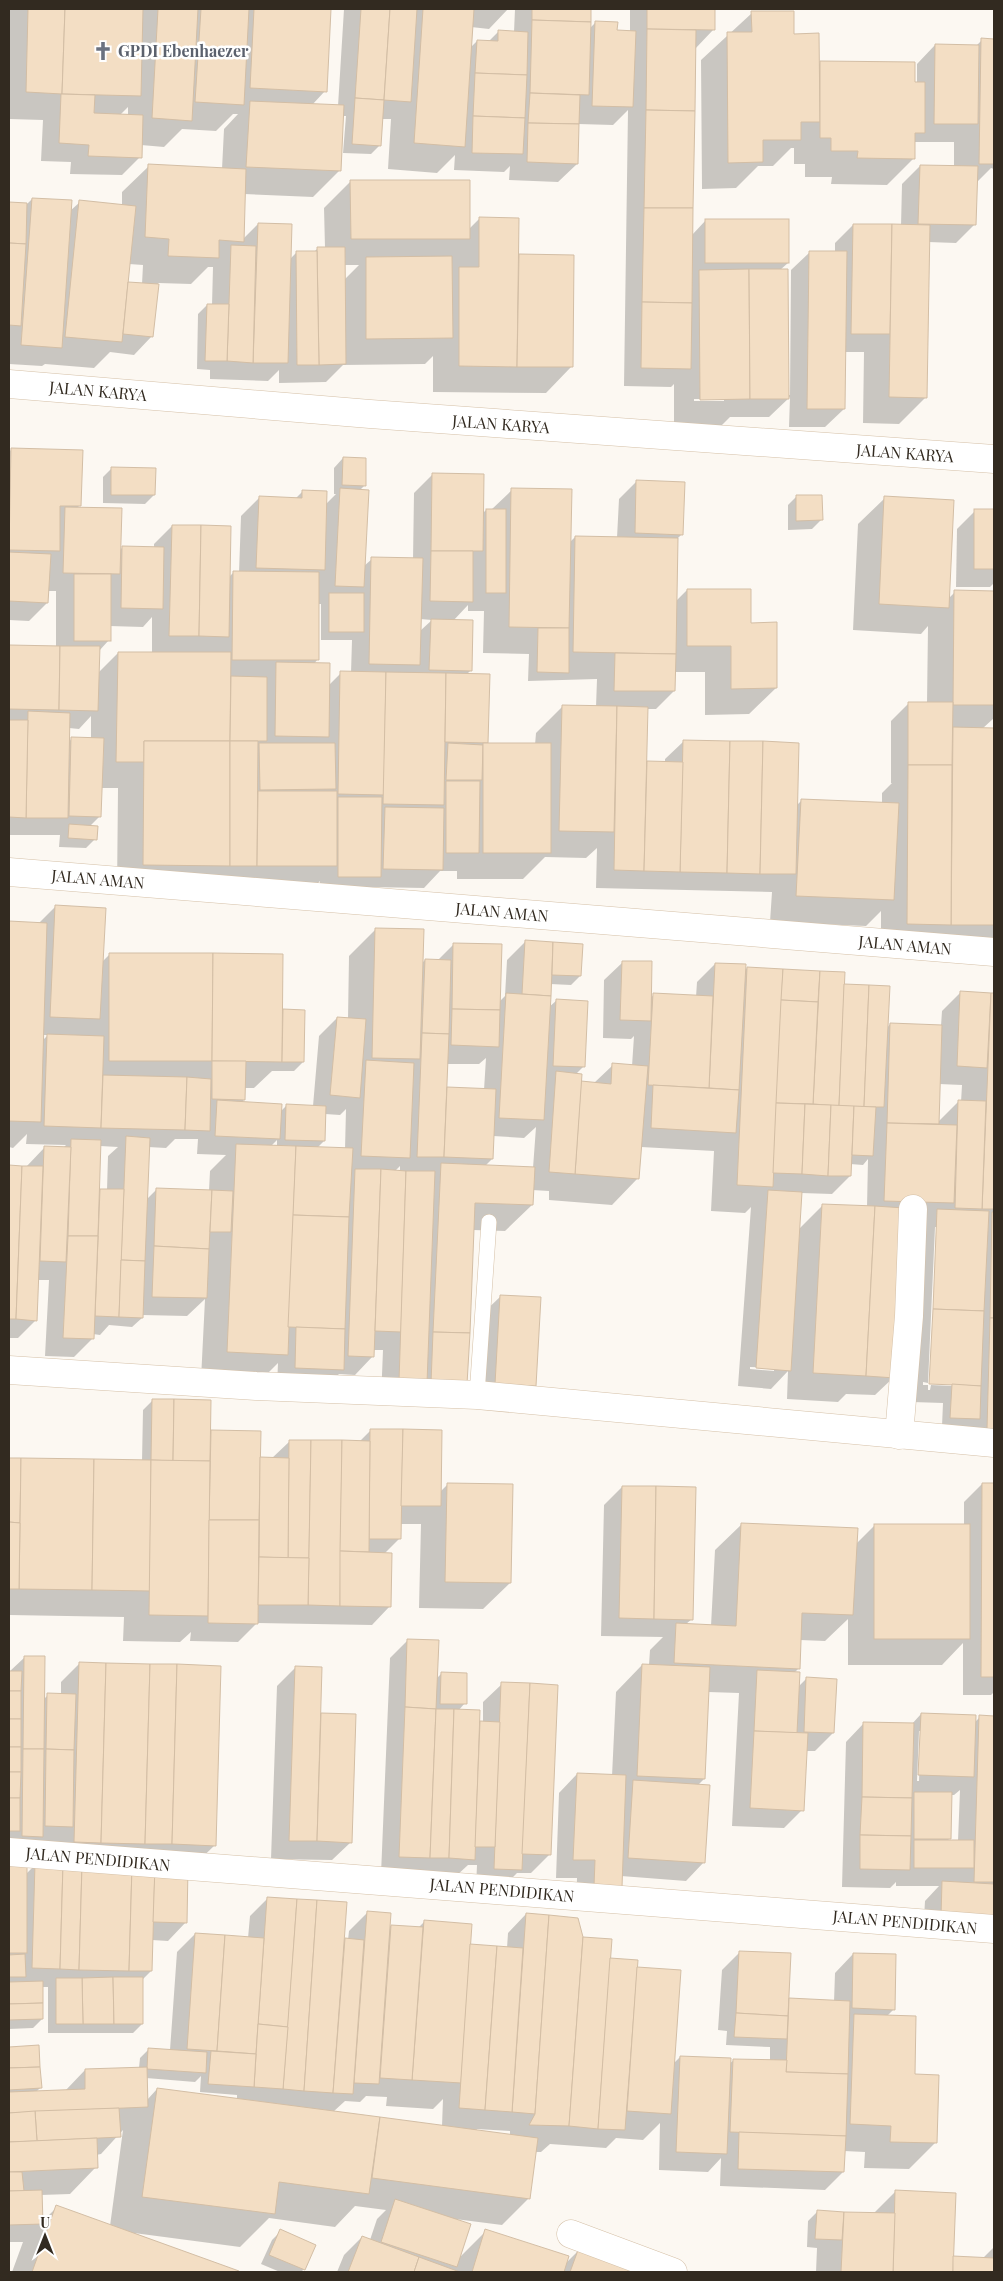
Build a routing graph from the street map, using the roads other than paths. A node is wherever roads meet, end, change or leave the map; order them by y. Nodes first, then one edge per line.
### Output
1 (9, 384) edge
2 (994, 459) edge
3 (9, 872) edge
4 (994, 952) edge
5 (913, 1209) dead end
6 (489, 1222) dead end
7 (9, 1370) edge
8 (477, 1395) junction
9 (899, 1435) junction
10 (994, 1443) edge
11 (9, 1852) edge
12 (994, 1929) edge
13 (571, 2234) dead end
14 (673, 2272) edge

1 - 2 street, JALAN KARYA
3 - 4 street, JALAN AMAN
5 - 9 street
6 - 8 lane
7 - 8 street
8 - 9 street
9 - 10 street
11 - 12 street, JALAN PENDIDIKAN
13 - 14 street

